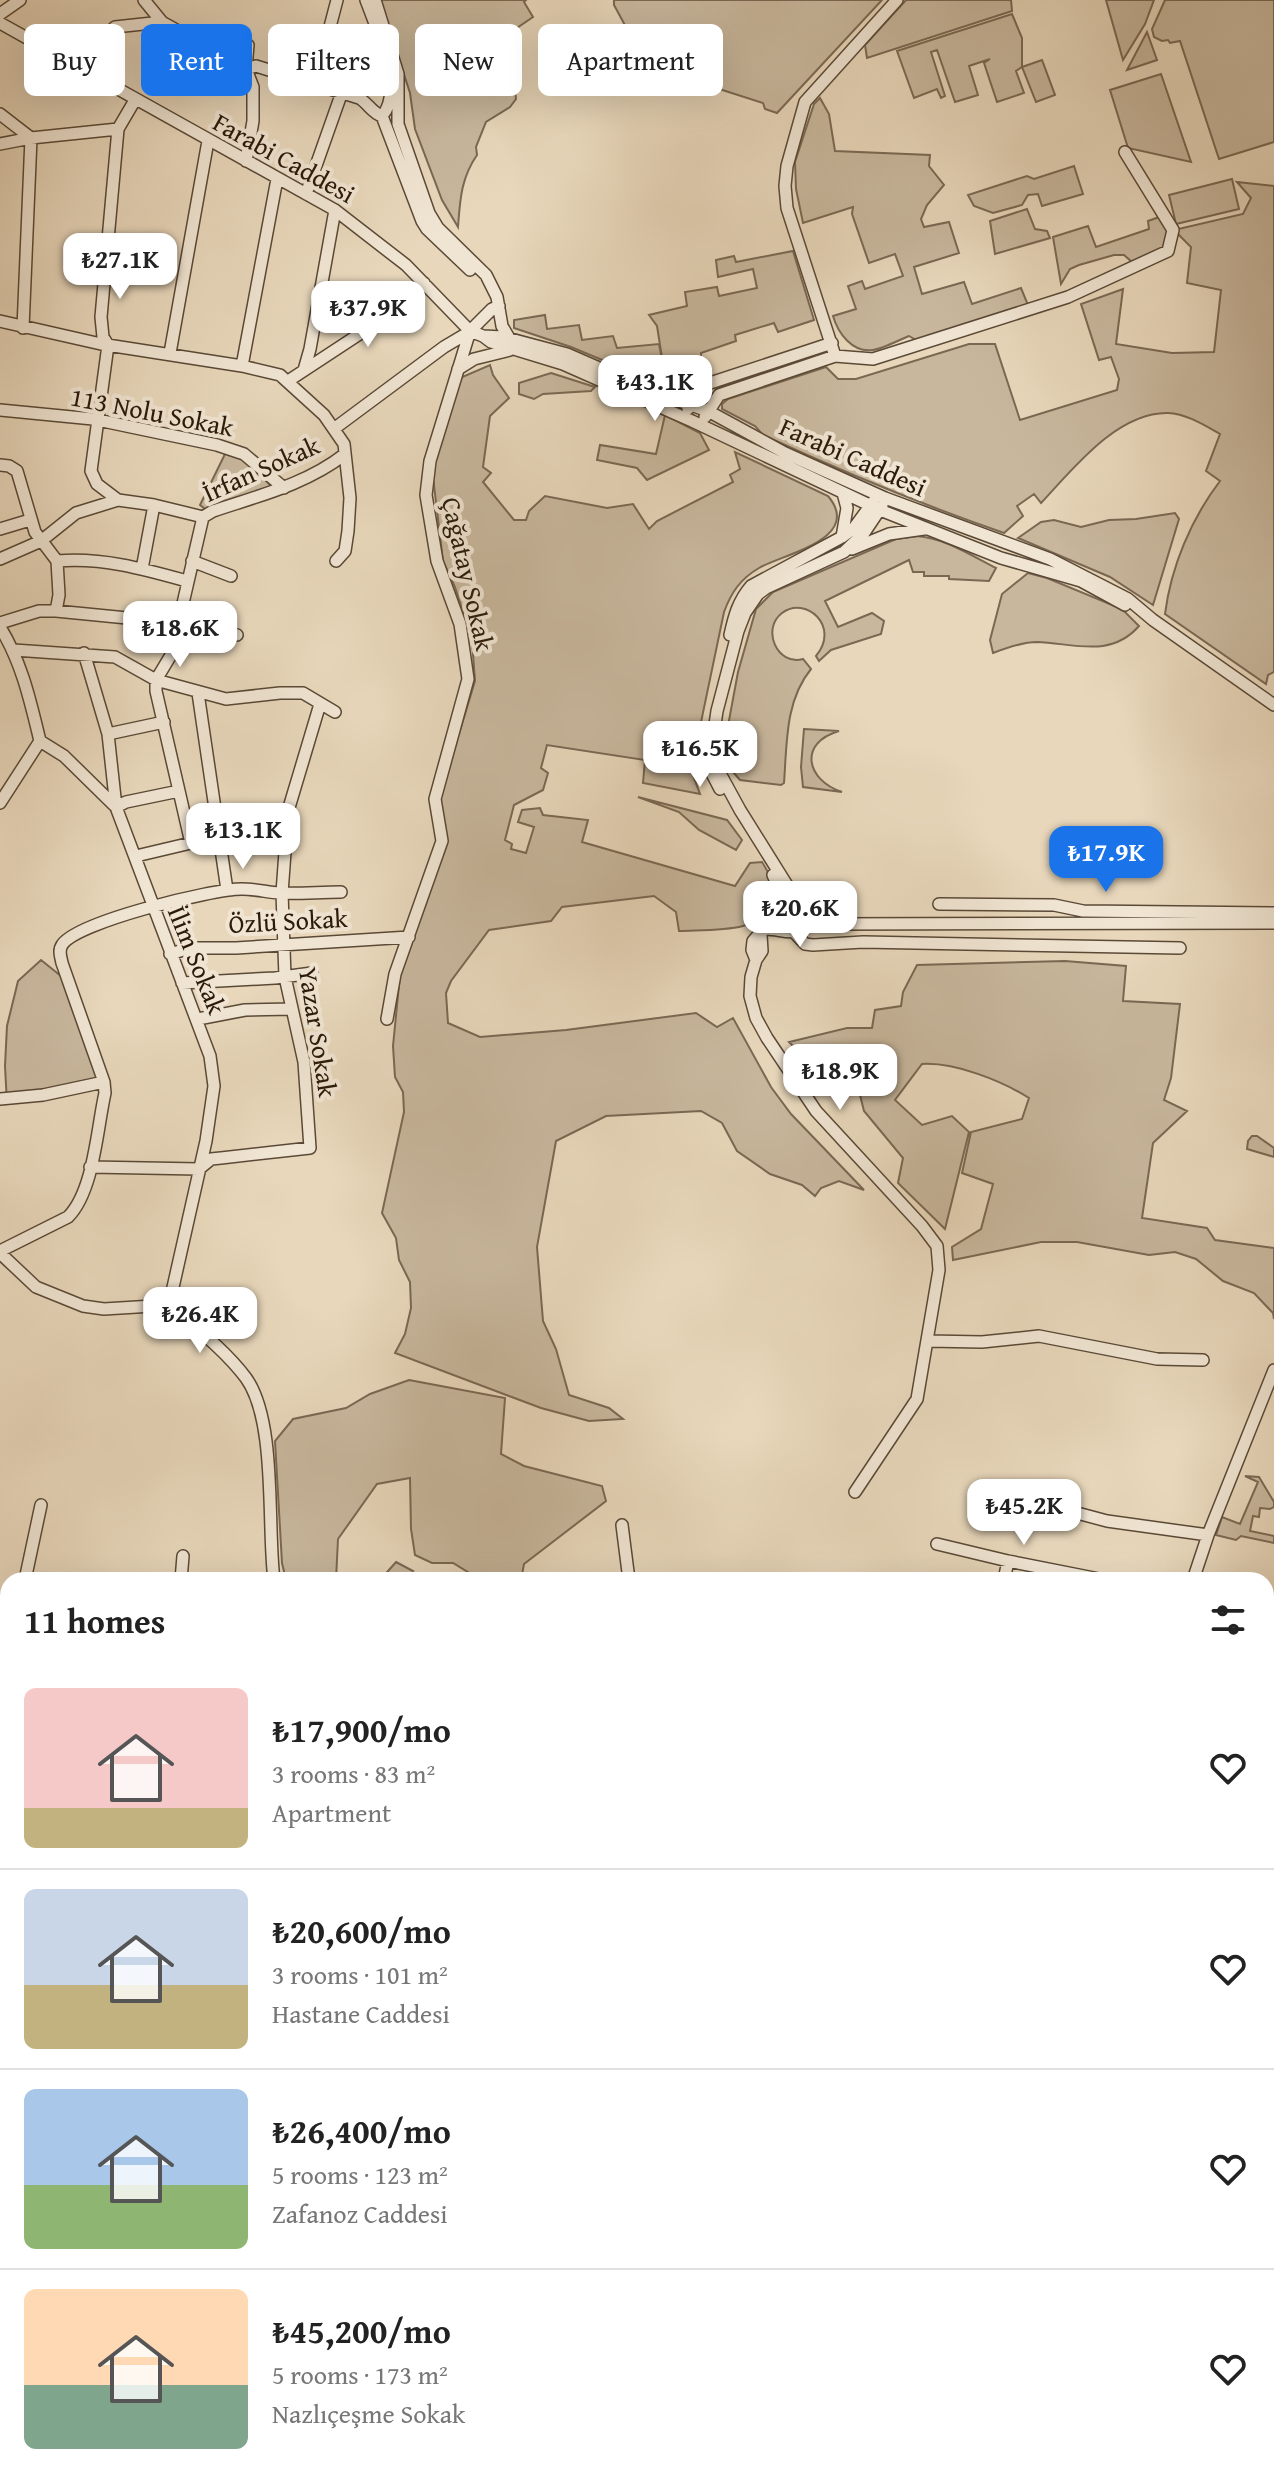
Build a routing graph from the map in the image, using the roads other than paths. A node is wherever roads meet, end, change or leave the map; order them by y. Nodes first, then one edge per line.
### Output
1 (20, 0) edge
2 (144, 0) edge
3 (337, 0) edge
4 (366, 0) edge
5 (375, 0) edge
6 (897, 0) edge
7 (0, 14) edge
8 (162, 22) junction
9 (0, 23) edge
10 (166, 24) edge
11 (331, 24) edge
12 (125, 26) edge
13 (24, 37) edge
14 (252, 84) edge
15 (125, 94) edge
16 (341, 96) edge
17 (352, 96) edge
18 (135, 100) junction
19 (0, 114) edge
20 (382, 116) junction
21 (118, 129) junction
22 (31, 138) junction
23 (208, 141) junction
24 (0, 144) edge
25 (1125, 152) dead end
26 (246, 161) junction
27 (277, 179) junction
28 (306, 194) junction
29 (335, 210) junction
30 (478, 277) dead end
31 (424, 283) junction
32 (499, 306) junction
33 (0, 321) edge
34 (23, 328) junction
35 (470, 331) junction
36 (832, 343) junction
37 (511, 344) junction
38 (108, 345) junction
39 (170, 353) junction
40 (835, 356) junction
41 (242, 366) junction
42 (458, 369) junction
43 (304, 370) junction
44 (288, 381) junction
45 (707, 384) junction
46 (665, 396) junction
47 (690, 404) junction
48 (0, 410) edge
49 (708, 411) junction
50 (684, 417) junction
51 (99, 420) junction
52 (701, 425) junction
53 (335, 428) junction
54 (345, 454) junction
55 (0, 465) edge
56 (284, 488) junction
57 (843, 493) junction
58 (118, 500) junction
59 (878, 502) junction
60 (154, 505) junction
61 (203, 517) junction
62 (30, 520) junction
63 (0, 529) edge
64 (929, 529) junction
65 (842, 537) junction
66 (41, 541) junction
67 (1006, 544) junction
68 (1026, 550) junction
69 (844, 552) junction
70 (1001, 558) junction
71 (0, 559) edge
72 (57, 561) junction
73 (192, 561) junction
74 (336, 561) dead end
75 (1020, 564) junction
76 (142, 569) junction
77 (231, 576) dead end
78 (187, 581) junction
79 (56, 611) junction
80 (1153, 620) junction
81 (178, 623) junction
82 (0, 625) edge
83 (237, 635) dead end
84 (14, 650) junction
85 (84, 653) junction
86 (156, 680) junction
87 (198, 693) junction
88 (320, 704) junction
89 (1274, 705) edge
90 (335, 712) dead end
91 (164, 722) junction
92 (108, 734) junction
93 (40, 741) junction
94 (179, 791) junction
95 (0, 803) edge
96 (116, 807) junction
97 (136, 856) junction
98 (227, 890) junction
99 (341, 892) dead end
100 (282, 893) junction
101 (939, 904) dead end
102 (152, 906) junction
103 (1274, 913) edge
104 (775, 914) junction
105 (804, 915) junction
106 (1274, 923) edge
107 (779, 929) junction
108 (763, 932) junction
109 (794, 932) junction
110 (409, 937) junction
111 (285, 945) junction
112 (1180, 948) dead end
113 (170, 954) junction
114 (312, 973) dead end
115 (285, 977) junction
116 (182, 983) junction
117 (292, 1009) junction
118 (198, 1019) junction
119 (387, 1019) dead end
120 (104, 1082) junction
121 (0, 1099) edge
122 (90, 1167) junction
123 (199, 1169) junction
124 (0, 1252) edge
125 (169, 1305) junction
126 (928, 1341) junction
127 (1203, 1360) dead end
128 (1274, 1370) edge
129 (976, 1491) dead end
130 (855, 1492) dead end
131 (41, 1505) dead end
132 (622, 1525) dead end
133 (1208, 1535) junction
134 (937, 1544) dead end
135 (183, 1556) dead end
136 (1008, 1561) junction
137 (27, 1572) edge
138 (182, 1572) edge
139 (273, 1572) edge
140 (628, 1572) edge
141 (1006, 1572) edge
142 (1064, 1572) edge
143 (1196, 1572) edge

1 - 7 street
2 - 8 street
3 - 11 street
4 - 20 street
5 - 32 street
6 - 36 street
8 - 10 street
8 - 12 street
9 - 13 street, Farabi Caddesi
14 - 26 street
15 - 18 street, Farabi Caddesi
16 - 28 street
17 - 20 street
18 - 21 street
18 - 23 street, Farabi Caddesi
19 - 22 street
20 - 30 street
21 - 22 street
21 - 38 street
22 - 24 street
22 - 34 street
23 - 26 street, Farabi Caddesi
23 - 39 street
25 - 40 street
26 - 27 street, Farabi Caddesi
27 - 28 street, Farabi Caddesi
27 - 41 street
28 - 29 street, Farabi Caddesi
29 - 31 street, Farabi Caddesi
29 - 43 street
31 - 35 street, Farabi Caddesi
31 - 43 street
32 - 35 street
32 - 37 street
33 - 34 street
34 - 38 street
35 - 37 street, Farabi Caddesi
35 - 42 street, Çağatay Sokak
35 - 53 street
36 - 40 street
36 - 45 street
37 - 42 street
37 - 46 street, Farabi Caddesi
37 - 50 street, Farabi Caddesi
38 - 39 street
38 - 51 street
39 - 41 street
40 - 49 street
41 - 44 street
42 - 110 street, Çağatay Sokak
43 - 44 street
44 - 53 street
45 - 46 street
45 - 47 street
46 - 47 street, Farabi Caddesi
47 - 49 street, Farabi Caddesi
47 - 50 street
48 - 51 street, 113 Nolu Sokak
49 - 52 street
49 - 59 street, Farabi Caddesi
50 - 52 street, Farabi Caddesi
51 - 56 street, 113 Nolu Sokak
51 - 58 street
52 - 57 street, Farabi Caddesi
53 - 54 street
54 - 56 street, İrfan Sokak
54 - 74 street
55 - 62 street
56 - 61 street, İrfan Sokak
57 - 59 street, Farabi Caddesi
57 - 65 street
58 - 60 street
58 - 66 street
59 - 64 street, Farabi Caddesi
59 - 65 street
59 - 67 street, Farabi Caddesi
59 - 69 street
60 - 61 street
60 - 76 street
61 - 73 street, İrfan Sokak
62 - 63 street
62 - 66 street
64 - 69 street
64 - 70 street, Farabi Caddesi
65 - 104 street
66 - 71 street
66 - 72 street
67 - 68 street, Farabi Caddesi
67 - 70 street
68 - 75 street
68 - 80 street, Farabi Caddesi
69 - 105 street
70 - 75 street, Farabi Caddesi
72 - 76 street
72 - 79 street
73 - 77 street
73 - 78 street, İrfan Sokak
75 - 80 street, Farabi Caddesi
76 - 78 street
78 - 81 street, İrfan Sokak
79 - 81 street
79 - 82 street
80 - 89 street, Farabi Caddesi
81 - 83 street
81 - 86 street, İrfan Sokak
82 - 84 street
84 - 85 street
84 - 93 street
85 - 86 street
85 - 92 street
86 - 87 street
86 - 91 street
87 - 88 street
87 - 98 street
88 - 90 street
88 - 100 street, Yazar Sokak
91 - 92 street
91 - 94 street
92 - 96 street
93 - 95 street
93 - 96 street, İlim Sokak
94 - 96 street
94 - 97 street
96 - 97 street, İlim Sokak
97 - 102 street, İlim Sokak
98 - 100 street
98 - 102 street
99 - 100 street
100 - 111 street, Yazar Sokak
101 - 103 street
102 - 113 street, İlim Sokak
102 - 120 street
104 - 105 street
104 - 107 street
104 - 108 street
105 - 106 street
105 - 109 street
107 - 108 street
107 - 109 street
108 - 126 street
109 - 112 street
110 - 111 street, Özlü Sokak
110 - 119 street, Çağatay Sokak
111 - 113 street, Özlü Sokak
111 - 115 street, Yazar Sokak
113 - 116 street, İlim Sokak
114 - 115 street
115 - 116 street
115 - 117 street, Yazar Sokak
116 - 118 street, İlim Sokak
117 - 118 street
117 - 123 street, Yazar Sokak
118 - 123 street, İlim Sokak
120 - 121 street
120 - 122 street
122 - 123 street, Yazar Sokak
122 - 124 street
123 - 125 street, İlim Sokak
124 - 125 street
125 - 139 street
126 - 127 street
126 - 130 street
128 - 133 street
129 - 133 street
131 - 137 street
132 - 140 street
133 - 143 street
134 - 136 street
135 - 138 street
136 - 141 street
136 - 142 street

